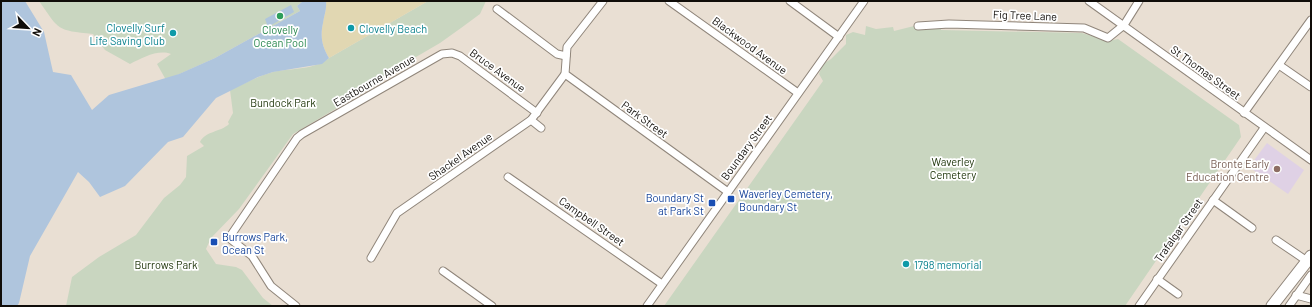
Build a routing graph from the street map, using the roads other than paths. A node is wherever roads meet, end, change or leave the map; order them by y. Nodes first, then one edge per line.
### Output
1 (603, 1) edge
2 (669, 1) edge
3 (790, 1) edge
4 (864, 1) edge
5 (1089, 1) edge
6 (1139, 1) edge
7 (496, 9) dead end
8 (1311, 20) edge
9 (918, 26) dead end
10 (1124, 26) junction
11 (839, 36) junction
12 (442, 54) joint
13 (566, 56) junction
14 (1279, 65) junction
15 (565, 74) junction
16 (1311, 87) edge
17 (798, 93) junction
18 (537, 113) junction
19 (1244, 113) junction
20 (531, 120) junction
21 (541, 128) dead end
22 (1264, 128) junction
23 (1311, 160) edge
24 (508, 177) dead end
25 (728, 192) junction
26 (1213, 200) junction
27 (1252, 228) dead end
28 (1276, 240) dead end
29 (371, 258) dead end
30 (1309, 259) edge
31 (443, 271) dead end
32 (1311, 275) edge
33 (1157, 279) junction
34 (662, 284) junction
35 (1178, 294) dead end
36 (1296, 295) junction
37 (1311, 299) edge
38 (296, 306) edge
39 (492, 306) edge
40 (647, 306) edge
41 (1139, 306) edge
42 (1272, 306) edge
43 (1289, 306) edge

1 - 13 street
2 - 17 street, Blackwood Avenue
3 - 11 street
4 - 11 street, Boundary Street
5 - 10 street, St Thomas Street
6 - 10 street
7 - 13 street
8 - 14 street
9 - 10 street, Fig Tree Lane
10 - 19 street, St Thomas Street
11 - 17 street, Boundary Street
12 - 18 street, Bruce Avenue
12 - 38 street, Eastbourne Avenue
13 - 15 street
14 - 16 street
14 - 19 street
15 - 18 street, Shackel Avenue
15 - 25 street, Park Street
17 - 25 street, Boundary Street
18 - 20 street, Shackel Avenue
19 - 22 street, St Thomas Street
20 - 21 street
20 - 29 street, Shackel Avenue
22 - 23 street, St Thomas Street
22 - 26 street, Trafalgar Street
24 - 34 street, Campbell Street
25 - 34 street, Boundary Street
26 - 27 street
26 - 33 street, Trafalgar Street
28 - 30 street
30 - 42 main road
31 - 39 street
32 - 36 street
33 - 35 street
33 - 41 street, Trafalgar Street
34 - 40 street, Boundary Street
36 - 37 street
36 - 43 street

